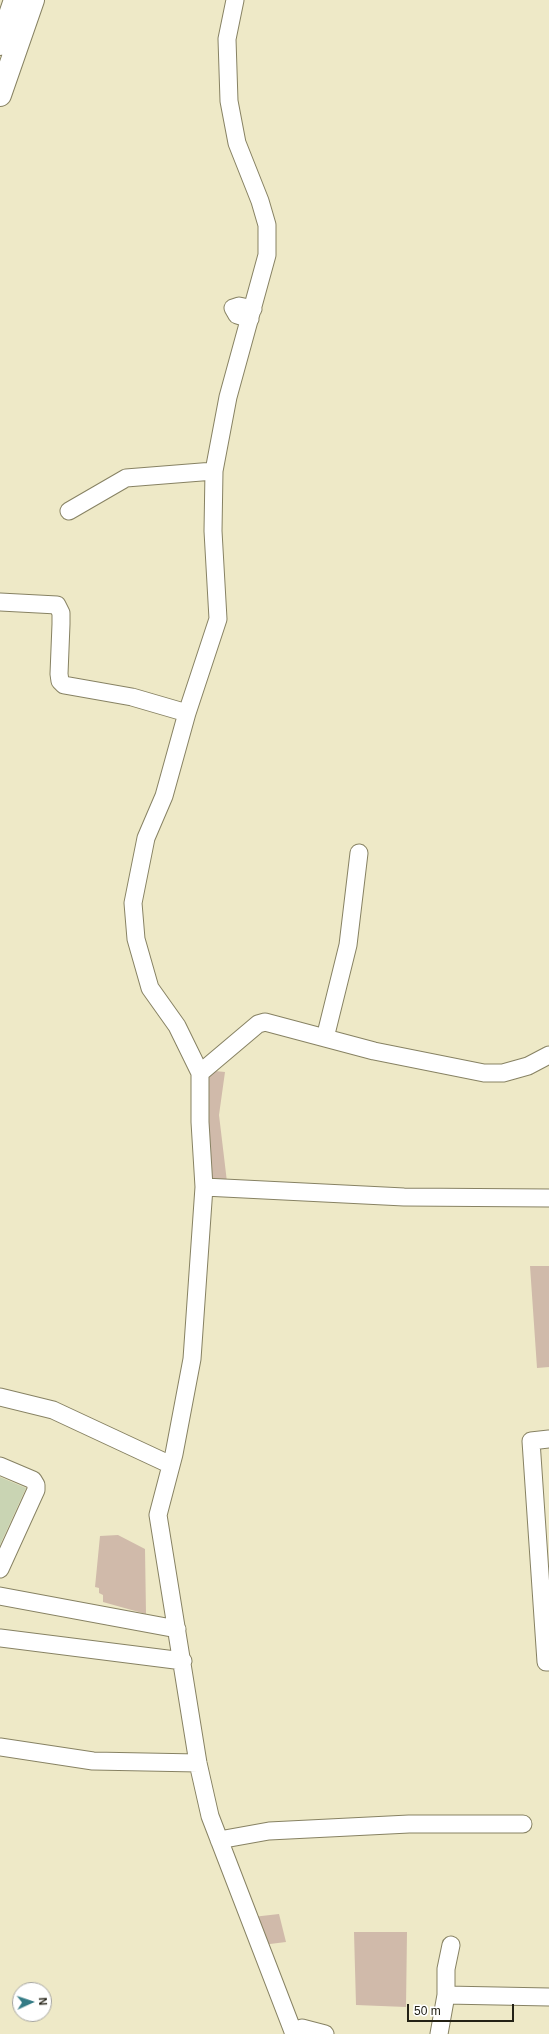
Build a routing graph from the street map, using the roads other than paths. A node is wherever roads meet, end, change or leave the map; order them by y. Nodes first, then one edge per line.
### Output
1 (15, 0) edge
2 (33, 0) edge
3 (235, 0) edge
4 (0, 44) edge
5 (0, 95) edge
6 (227, 307) dead end
7 (252, 314) junction
8 (214, 471) junction
9 (69, 511) dead end
10 (0, 602) edge
11 (187, 713) junction
12 (359, 853) dead end
13 (325, 1038) junction
14 (549, 1055) edge
15 (200, 1073) junction
16 (204, 1187) junction
17 (549, 1198) edge
18 (0, 1397) edge
19 (549, 1438) edge
20 (171, 1465) junction
21 (0, 1466) edge
22 (0, 1569) edge
23 (0, 1596) edge
24 (177, 1628) junction
25 (0, 1638) edge
26 (183, 1661) junction
27 (549, 1662) edge
28 (0, 1747) edge
29 (198, 1763) junction
30 (523, 1824) dead end
31 (219, 1840) junction
32 (451, 1945) dead end
33 (446, 1995) junction
34 (549, 1997) edge
35 (293, 2033) edge
36 (325, 2034) edge
37 (439, 2034) edge

1 - 4 highway
2 - 5 highway
3 - 7 street
6 - 7 street
7 - 8 street
8 - 9 street
8 - 11 street
10 - 11 street
11 - 15 street
12 - 13 street
13 - 14 street
13 - 15 street
15 - 16 street
16 - 17 street
16 - 20 street
18 - 20 street
19 - 27 street
20 - 24 street
21 - 22 street
23 - 24 street
24 - 26 street
25 - 26 street
26 - 29 street
28 - 29 street
29 - 31 street
30 - 31 street
31 - 35 street
32 - 33 street
33 - 34 street
33 - 37 street
35 - 36 street

